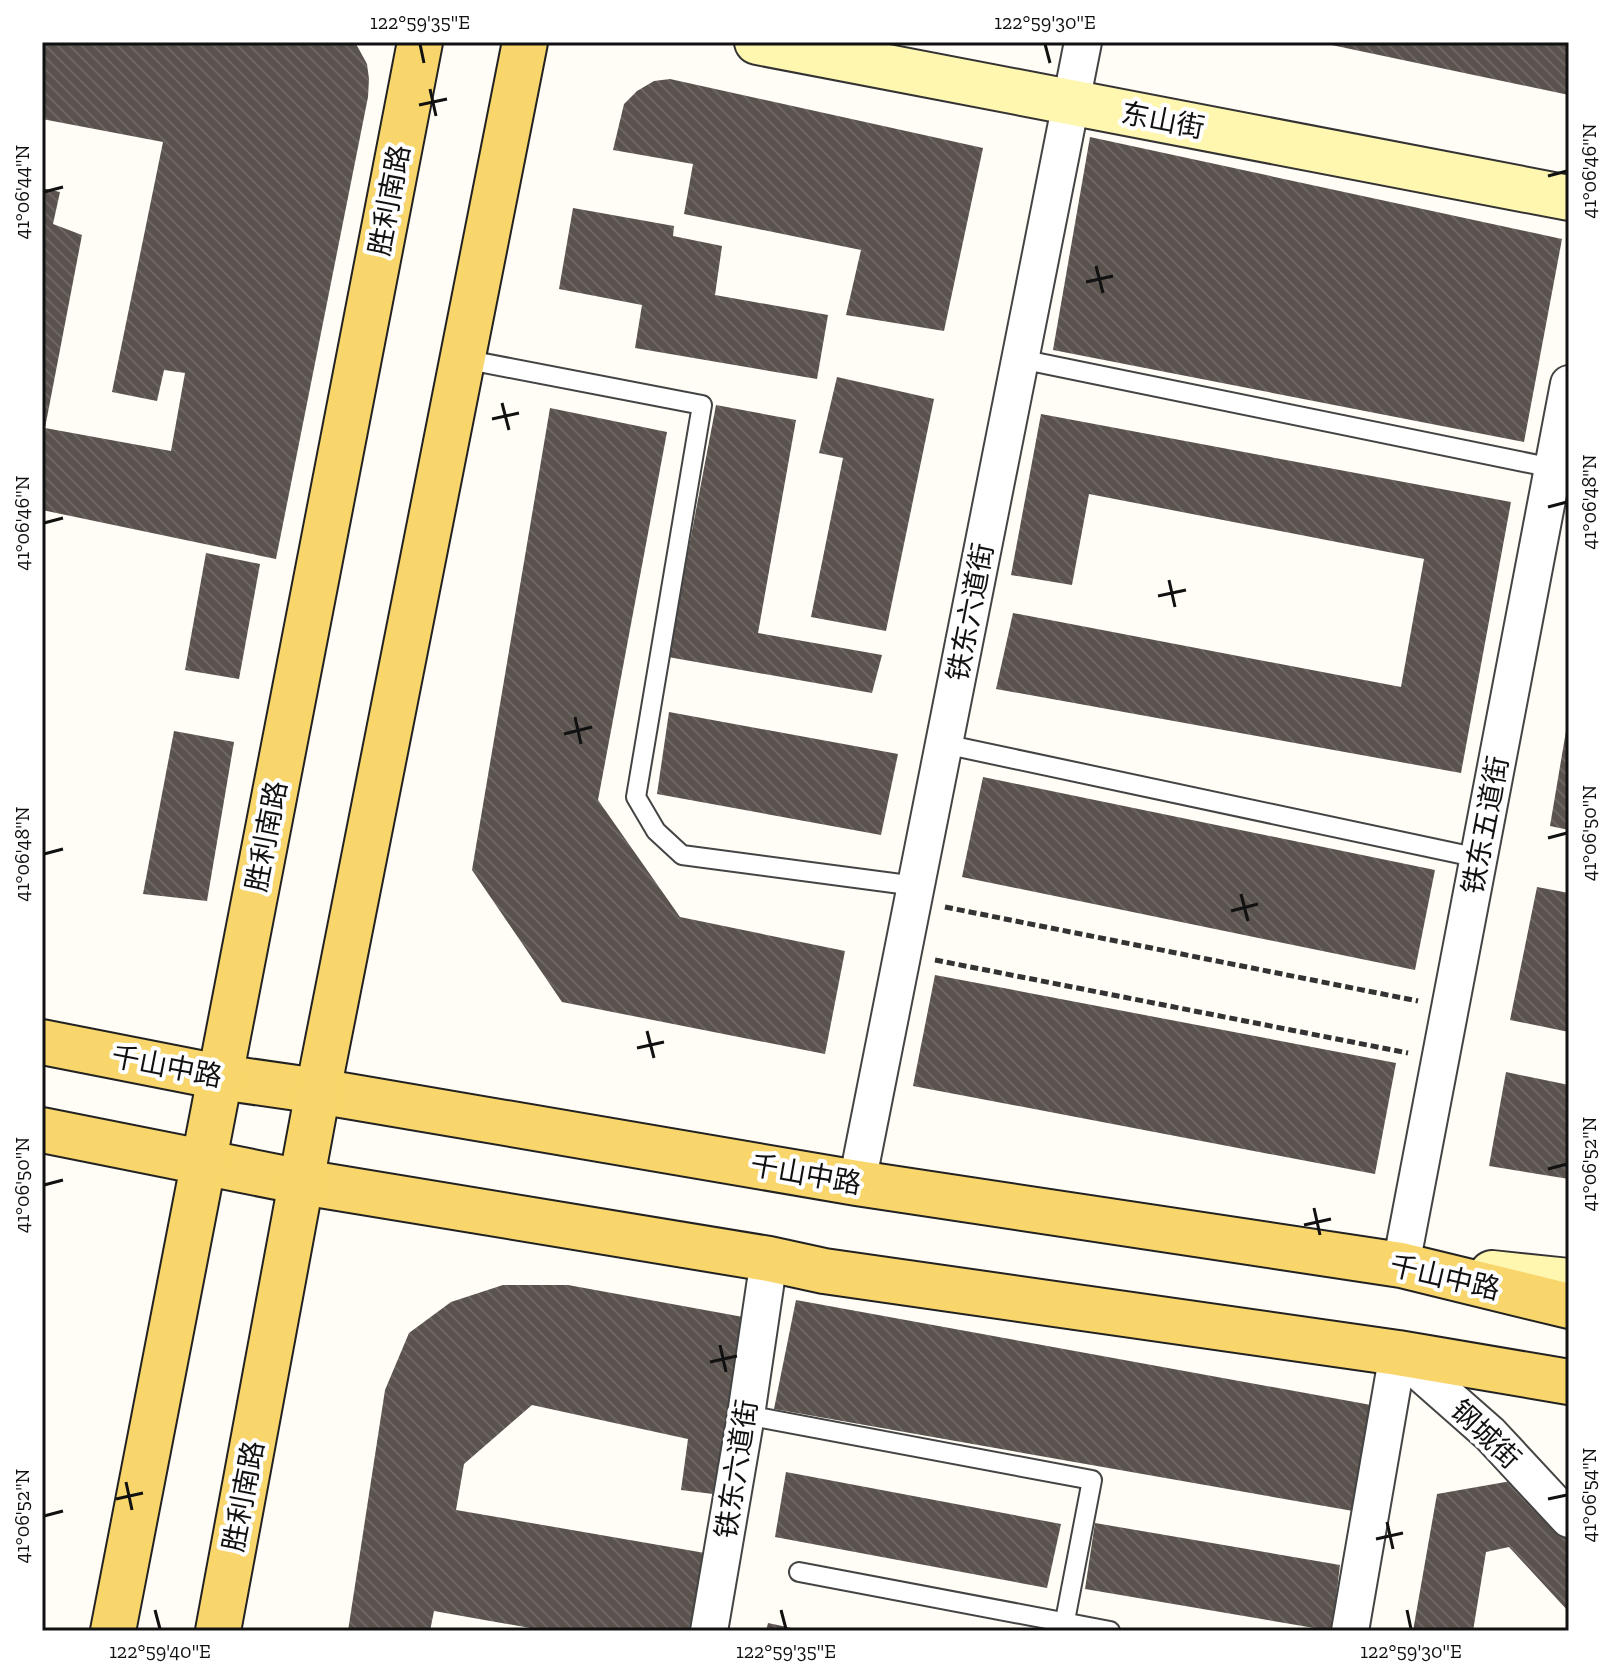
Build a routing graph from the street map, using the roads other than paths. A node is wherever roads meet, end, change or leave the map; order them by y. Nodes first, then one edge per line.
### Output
1 (420, 42) edge
2 (525, 42) edge
3 (757, 42) edge
4 (1083, 42) edge
5 (1070, 102) junction
6 (1569, 198) edge
7 (463, 359) junction
8 (1020, 359) junction
9 (1569, 384) edge
10 (1553, 468) junction
11 (944, 744) junction
12 (1479, 858) junction
13 (914, 893) junction
14 (42, 1042) edge
15 (220, 1077) junction
16 (318, 1091) junction
17 (42, 1130) edge
18 (203, 1164) junction
19 (302, 1182) junction
20 (857, 1183) junction
21 (769, 1259) junction
22 (1401, 1265) junction
23 (1569, 1281) edge
24 (1569, 1306) edge
25 (1398, 1353) junction
26 (1569, 1382) edge
27 (1569, 1393) edge
28 (746, 1415) junction
29 (1569, 1519) edge
30 (799, 1572) dead end
31 (1064, 1627) edge
32 (113, 1631) edge
33 (218, 1631) edge
34 (709, 1631) edge
35 (1110, 1631) edge
36 (1350, 1631) edge

1 - 15 main road, 胜利南路
2 - 7 main road, 胜利南路
3 - 5 street, 东山街
4 - 5 street, 铁东六道街
5 - 6 street, 东山街
5 - 8 street, 铁东六道街
7 - 13 lane
7 - 16 main road, 胜利南路
8 - 10 lane
8 - 11 street, 铁东六道街
9 - 10 street, 铁东五道街
10 - 12 street, 铁东五道街
11 - 12 lane
11 - 13 street, 铁东六道街
12 - 22 street, 铁东五道街
13 - 20 street, 铁东六道街
14 - 15 main road, 千山中路
15 - 16 main road, 千山中路
15 - 18 main road, 胜利南路
16 - 19 main road, 胜利南路
16 - 20 main road, 千山中路
17 - 18 main road
18 - 19 main road
18 - 32 main road, 胜利南路
19 - 21 main road
19 - 33 main road, 胜利南路
20 - 22 main road, 千山中路
21 - 25 main road
21 - 28 street, 铁东六道街
22 - 23 street
22 - 24 main road, 千山中路
25 - 26 main road
25 - 27 street
25 - 29 street, 钢城街
25 - 36 street
28 - 31 lane
28 - 34 street, 铁东六道街
30 - 31 lane
31 - 35 lane

